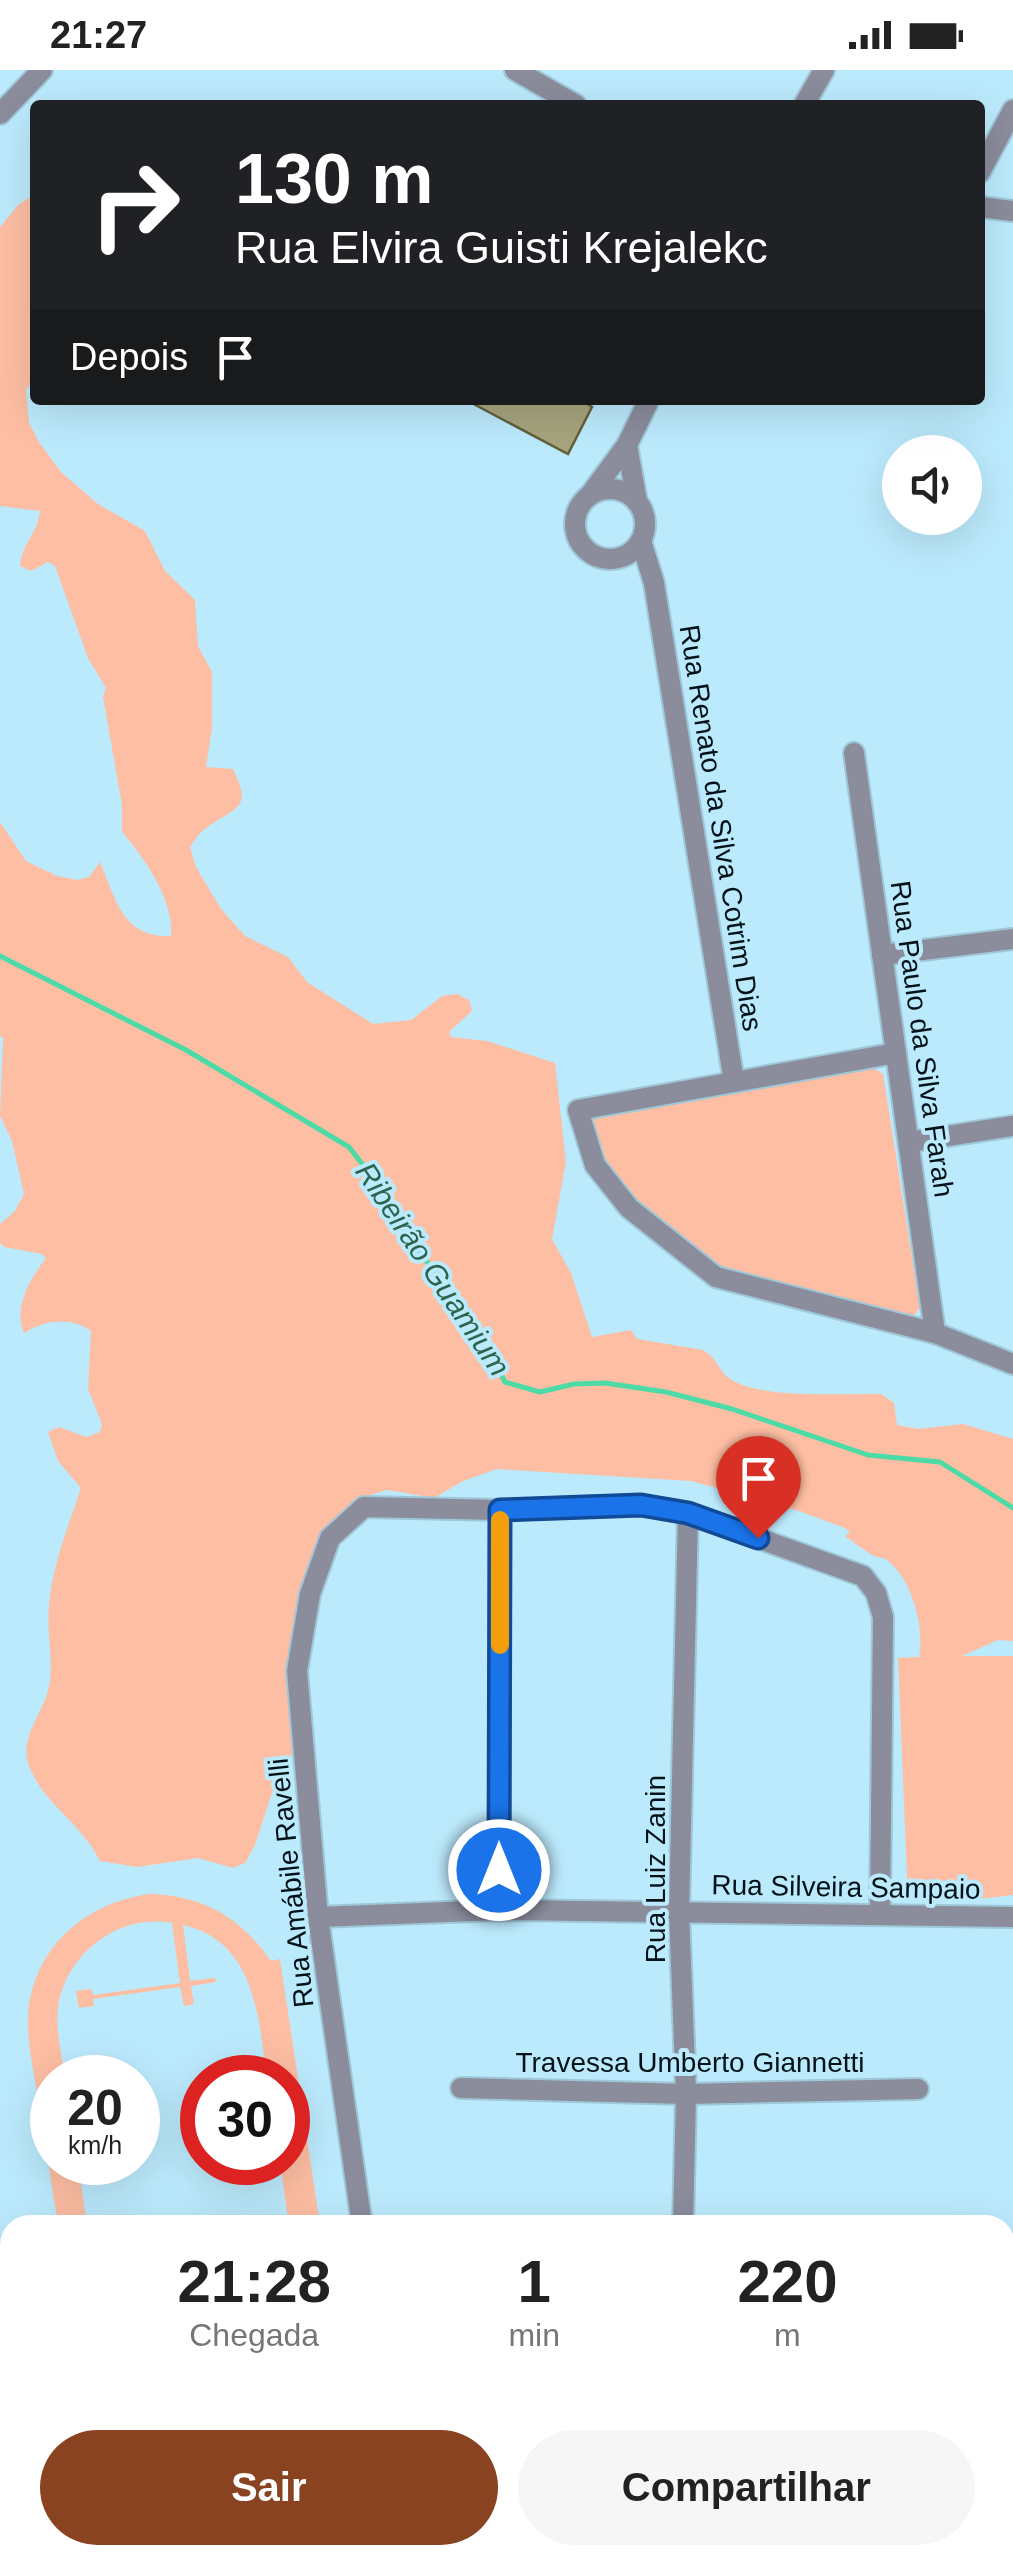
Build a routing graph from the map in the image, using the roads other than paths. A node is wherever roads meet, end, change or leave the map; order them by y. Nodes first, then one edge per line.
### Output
1 (42, 70) edge
2 (824, 70) edge
3 (518, 71) edge
4 (567, 100) edge
5 (807, 100) edge
6 (1013, 110) edge
7 (0, 114) edge
8 (985, 163) edge
9 (985, 208) edge
10 (1013, 212) edge
11 (647, 405) edge
12 (627, 445) junction
13 (590, 496) junction
14 (637, 502) junction
15 (641, 541) junction
16 (618, 558) junction
17 (654, 583) junction
18 (854, 753) dead end
19 (1013, 939) edge
20 (882, 955) junction
21 (896, 1053) junction
22 (734, 1082) junction
23 (1013, 1126) edge
24 (908, 1142) junction
25 (935, 1333) junction
26 (1013, 1364) edge
27 (500, 1510) junction
28 (688, 1513) junction
29 (499, 1910) junction
30 (679, 1912) junction
31 (880, 1913) junction
32 (318, 1917) junction
33 (1013, 1917) edge
34 (461, 2088) dead end
35 (918, 2089) dead end
36 (686, 2094) junction
37 (361, 2215) edge
38 (683, 2215) edge

1 - 7 street
2 - 5 street
3 - 4 street
6 - 8 street
9 - 10 street
11 - 12 street
12 - 13 street
12 - 14 street
13 - 14 street
13 - 16 street
14 - 15 street
15 - 16 street
15 - 17 street, Rua Renato da Silva Cotrim Dias
16 - 17 street
17 - 22 street, Rua Renato da Silva Cotrim Dias
18 - 20 street, Rua Paulo da Silva Farah
19 - 20 street
20 - 21 street, Rua Paulo da Silva Farah
21 - 22 street
21 - 24 street, Rua Paulo da Silva Farah
22 - 25 street
23 - 24 street
24 - 25 street, Rua Paulo da Silva Farah
25 - 26 street
27 - 28 street
27 - 29 street
27 - 32 street, Rua Amábile Ravelli
28 - 30 street, Rua Luiz Zanin
28 - 31 street
29 - 30 street, Rua Silveira Sampaio
29 - 32 street, Rua Silveira Sampaio
30 - 31 street, Rua Silveira Sampaio
30 - 36 street, Rua Luiz Zanin
31 - 33 street, Rua Silveira Sampaio
32 - 37 street, Rua Amábile Ravelli
34 - 36 street, Travessa Umberto Giannetti
35 - 36 street, Travessa Umberto Giannetti
36 - 38 street, Rua Luiz Zanin

